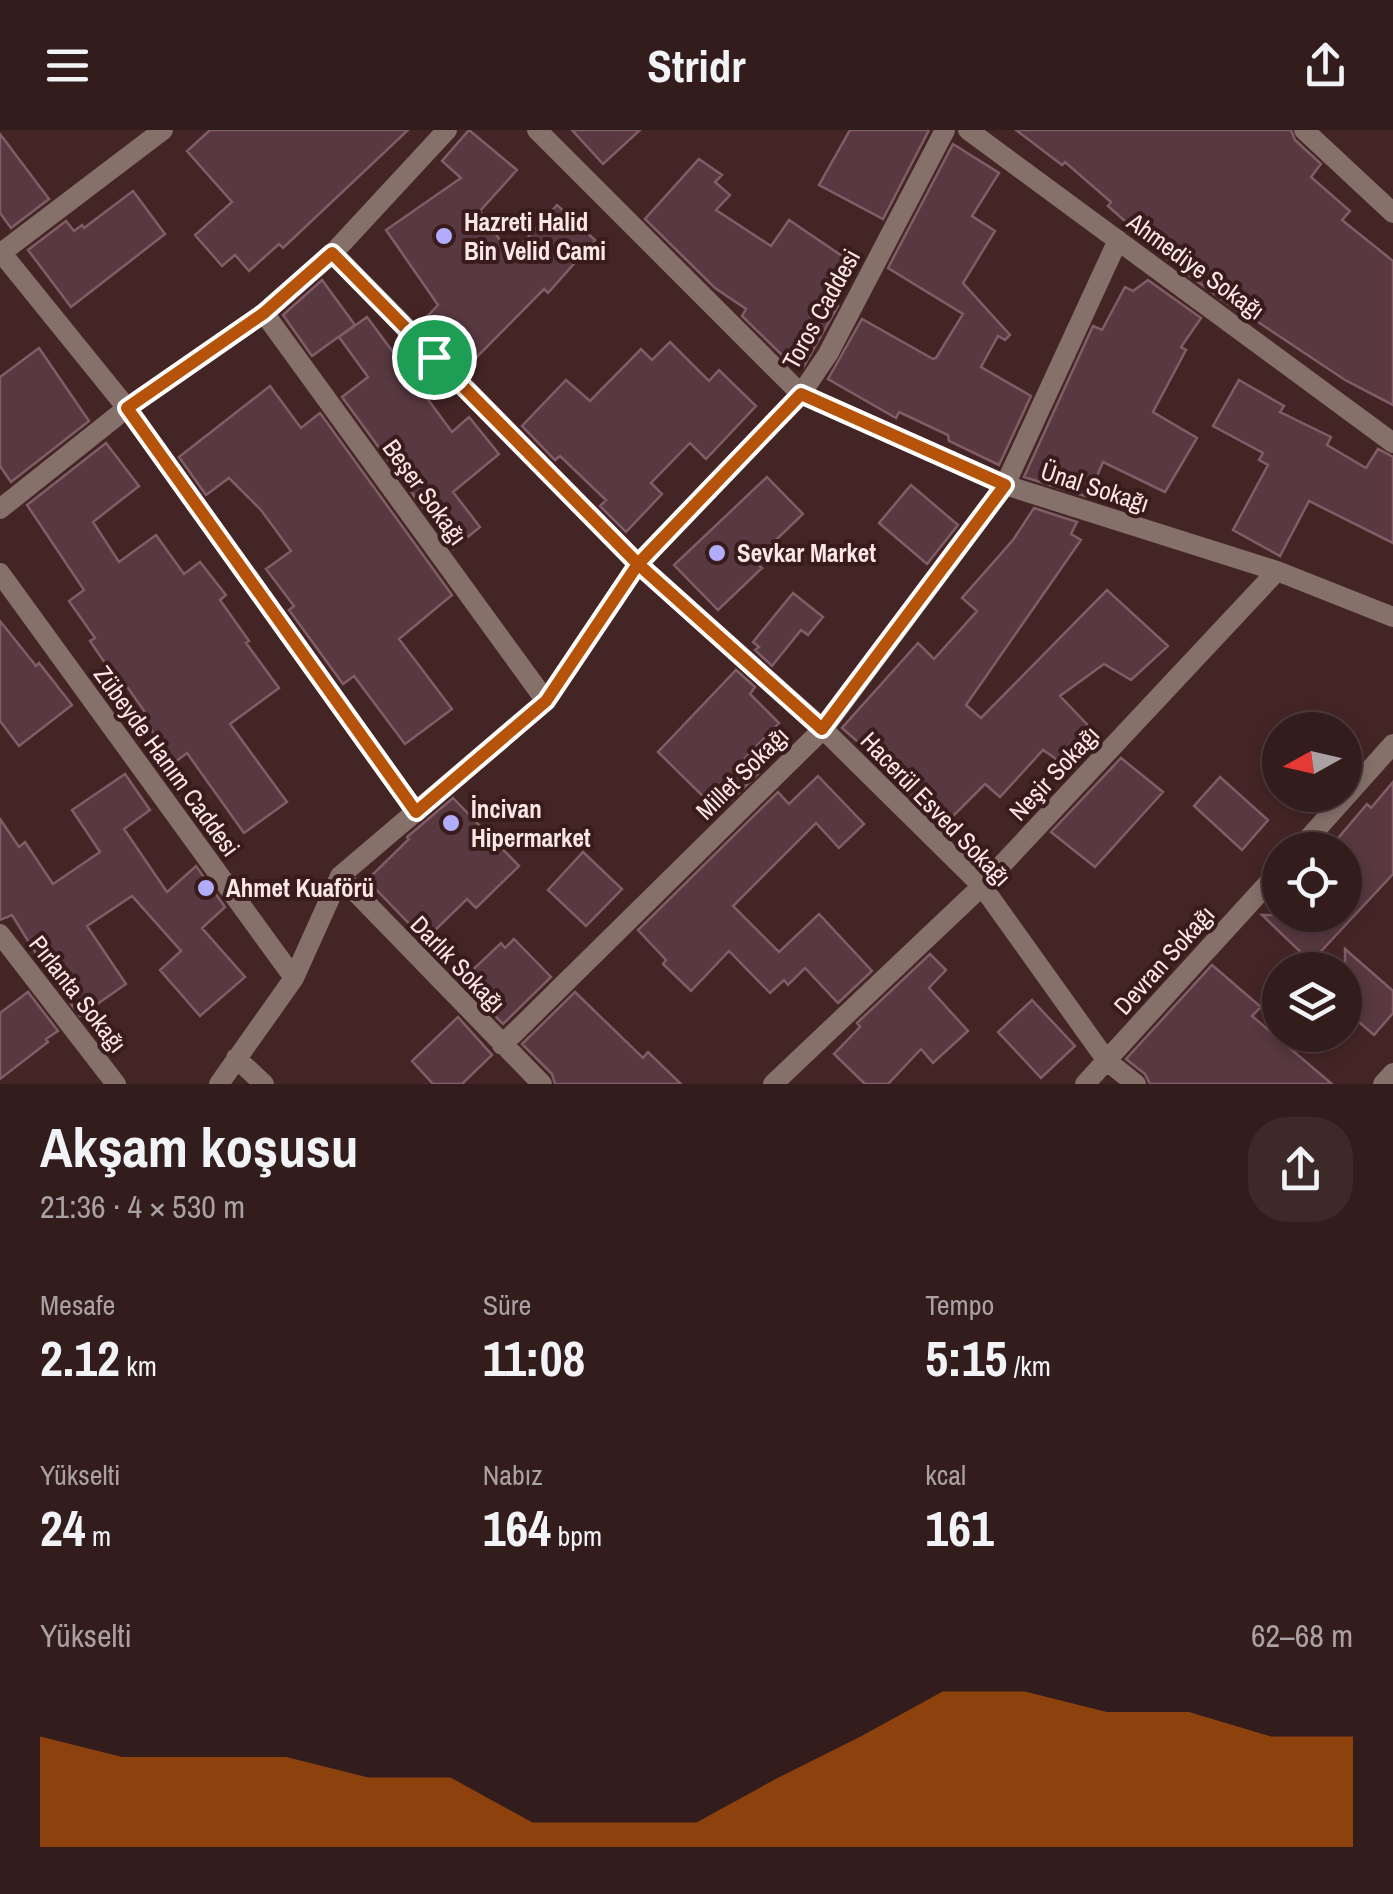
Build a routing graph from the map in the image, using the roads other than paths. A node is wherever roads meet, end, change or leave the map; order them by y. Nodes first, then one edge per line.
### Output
1 (163, 130) edge
2 (447, 130) edge
3 (537, 130) edge
4 (946, 130) edge
5 (968, 130) edge
6 (1304, 130) edge
7 (1393, 213) edge
8 (1118, 240) junction
9 (0, 252) edge
10 (332, 253) junction
11 (264, 313) junction
12 (801, 394) junction
13 (127, 408) junction
14 (1393, 443) edge
15 (1005, 485) junction
16 (0, 509) edge
17 (638, 564) junction
18 (1278, 571) junction
19 (0, 574) edge
20 (1393, 617) edge
21 (546, 701) junction
22 (822, 729) junction
23 (1393, 744) edge
24 (416, 812) junction
25 (1314, 832) edge
26 (340, 876) junction
27 (982, 886) junction
28 (1262, 890) edge
29 (0, 934) edge
30 (294, 978) junction
31 (502, 1045) junction
32 (236, 1058) junction
33 (1107, 1062) junction
34 (1393, 1073) edge
35 (116, 1084) edge
36 (219, 1084) edge
37 (264, 1084) edge
38 (542, 1084) edge
39 (773, 1084) edge
40 (1086, 1084) edge
41 (1136, 1084) edge
42 (1383, 1084) edge

1 - 9 street
2 - 10 street
3 - 12 street, Ünal Sokağı
4 - 12 street, Toros Caddesi
5 - 8 street, Ahmediye Sokağı
6 - 7 street
8 - 14 street, Ahmediye Sokağı
8 - 15 street, Millet Sokağı
9 - 13 street
10 - 11 street
10 - 17 street, Hacerül Esved Sokağı
11 - 13 street
11 - 21 street, Beşer Sokağı
12 - 15 street, Ünal Sokağı
12 - 17 street, Toros Caddesi
13 - 16 street
13 - 24 street
15 - 18 street, Ünal Sokağı
15 - 22 street, Millet Sokağı
17 - 21 street, Toros Caddesi
17 - 22 street, Hacerül Esved Sokağı
18 - 20 street, Ünal Sokağı
18 - 27 street, Neşir Sokağı
19 - 30 street, Zübeyde Hanım Caddesi
21 - 24 street, Toros Caddesi
22 - 27 street, Hacerül Esved Sokağı
22 - 31 street, Millet Sokağı
23 - 25 street
24 - 26 street, Toros Caddesi
26 - 30 street, Toros Caddesi
26 - 31 street, Darlık Sokağı
27 - 33 street, Hacerül Esved Sokağı
27 - 39 street, Neşir Sokağı
28 - 33 street, Devran Sokağı
29 - 35 street, Pırlanta Sokağı
30 - 32 street, Toros Caddesi
31 - 38 street, Darlık Sokağı
32 - 36 street, Toros Caddesi
32 - 37 street
33 - 40 street, Devran Sokağı
33 - 41 street, Hacerül Esved Sokağı
34 - 42 street

